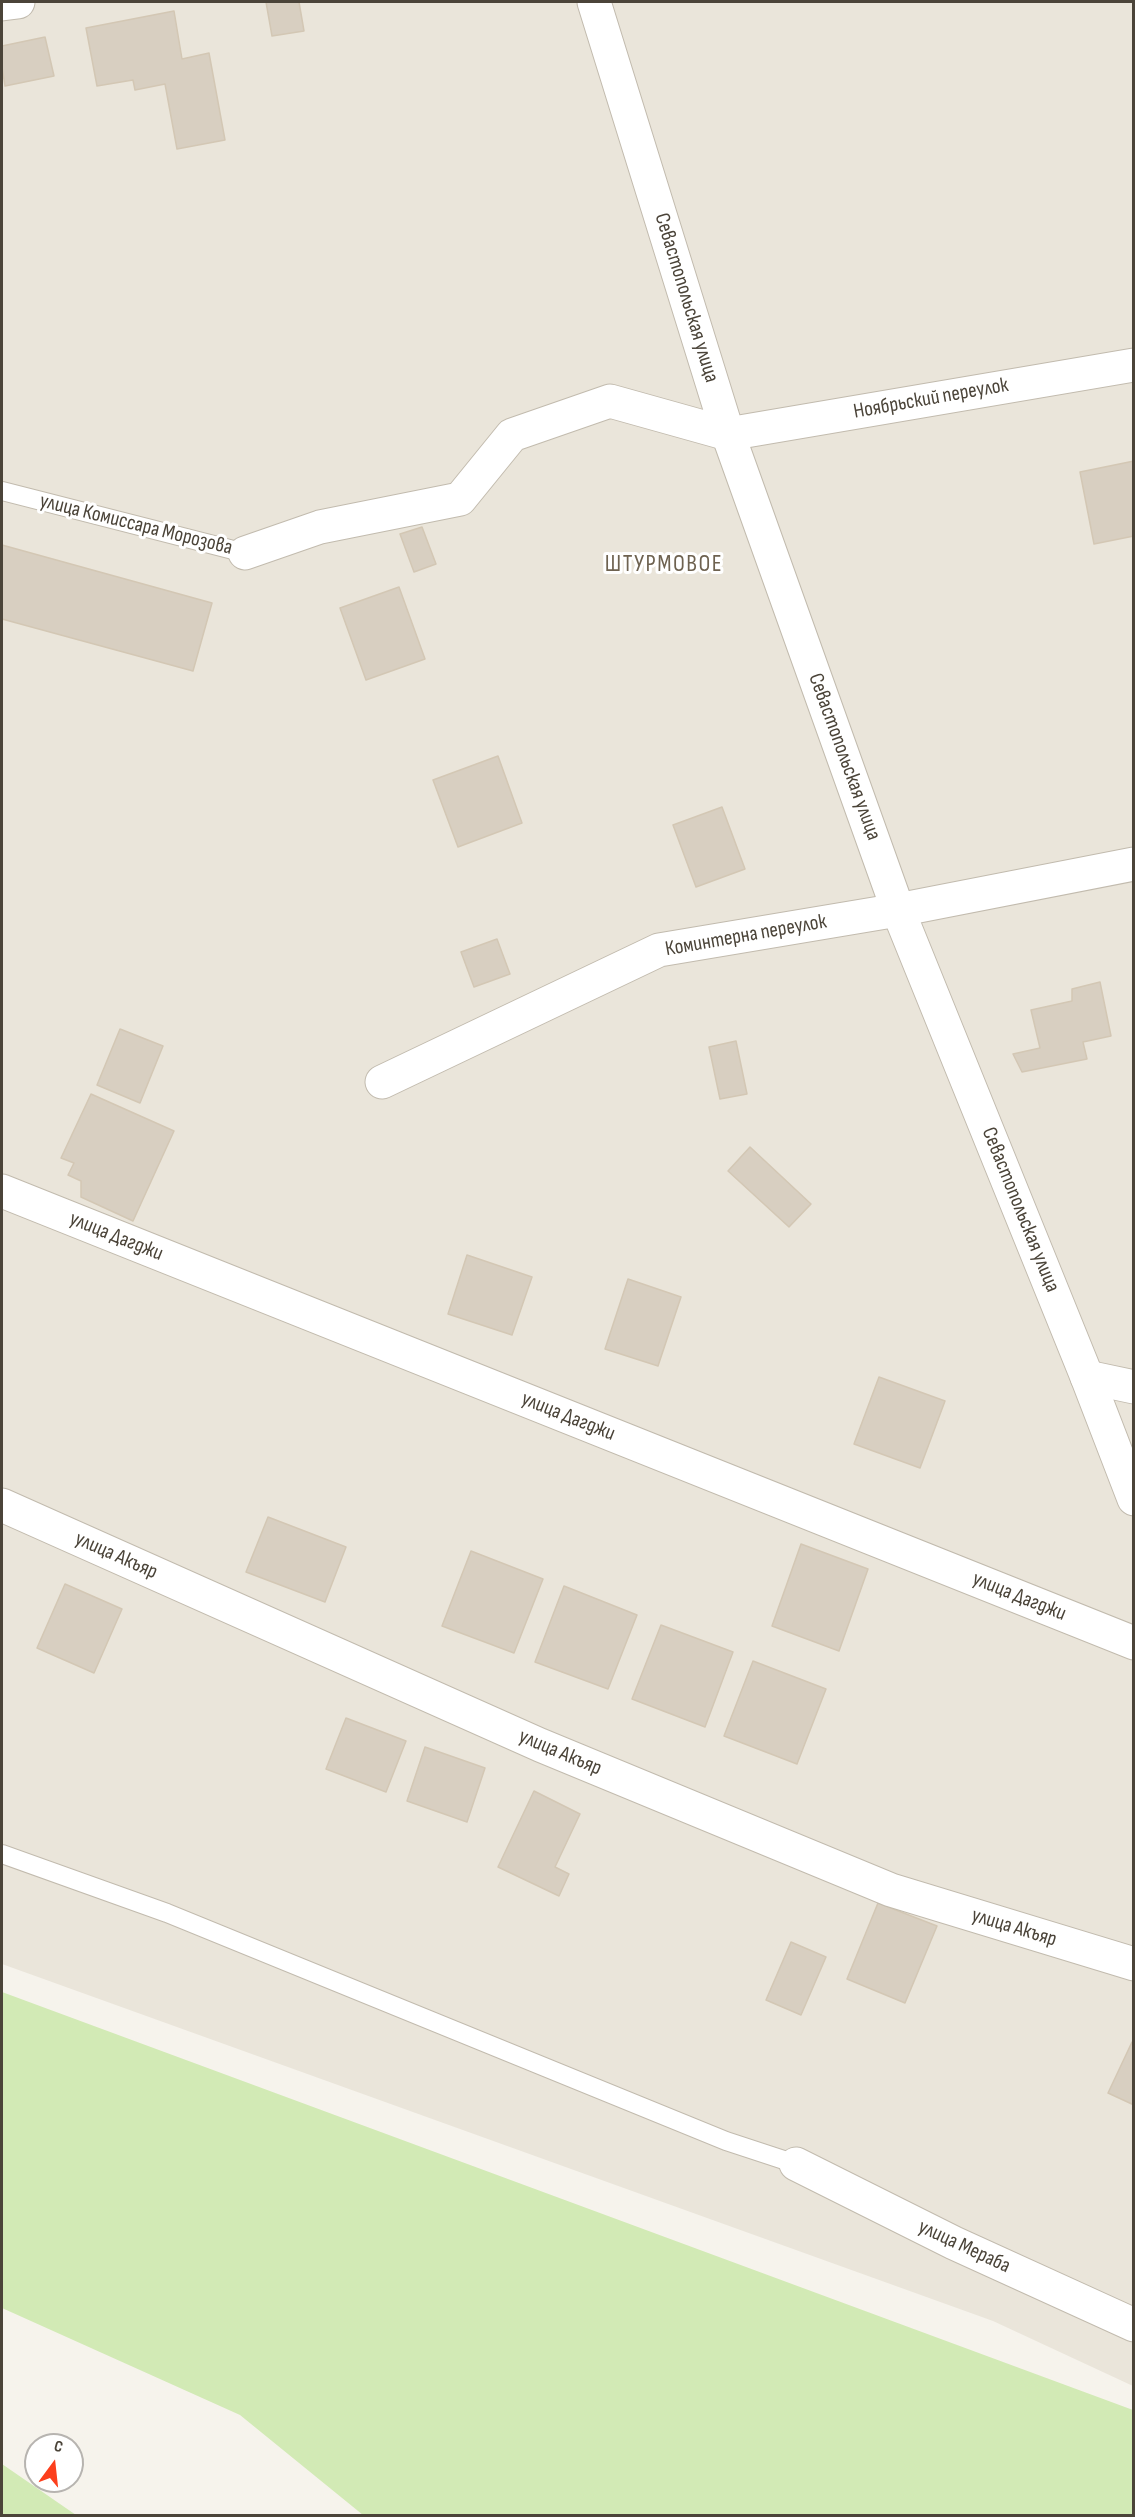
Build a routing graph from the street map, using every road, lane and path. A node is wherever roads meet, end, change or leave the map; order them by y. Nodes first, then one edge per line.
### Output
1 (18, 2) edge
2 (594, 2) edge
3 (2, 4) edge
4 (1134, 364) edge
5 (728, 434) junction
6 (2, 491) edge
7 (246, 553) joint
8 (1134, 864) edge
9 (898, 910) junction
10 (382, 1082) dead end
11 (2, 1191) edge
12 (1087, 1377) junction
13 (1134, 1387) edge
14 (1134, 1499) edge
15 (2, 1505) edge
16 (1134, 1643) edge
17 (2, 1854) edge
18 (1134, 1964) edge
19 (796, 2164) joint
20 (1134, 2325) edge

1 - 3 street
2 - 5 street, Севастопольская улица
4 - 5 street, Ноябрьский переулок
5 - 7 street, улица Комиссара Морозова
5 - 9 street, Севастопольская улица
6 - 7 lane, улица Комиссара Морозова
8 - 9 street, Коминтерна переулок
9 - 10 street, Коминтерна переулок
9 - 12 street, Севастопольская улица
11 - 16 street, улица Дагджи
12 - 13 street
12 - 14 street, Севастопольская улица
15 - 18 street, улица Акъяр
17 - 19 lane
19 - 20 street, улица Мераба

